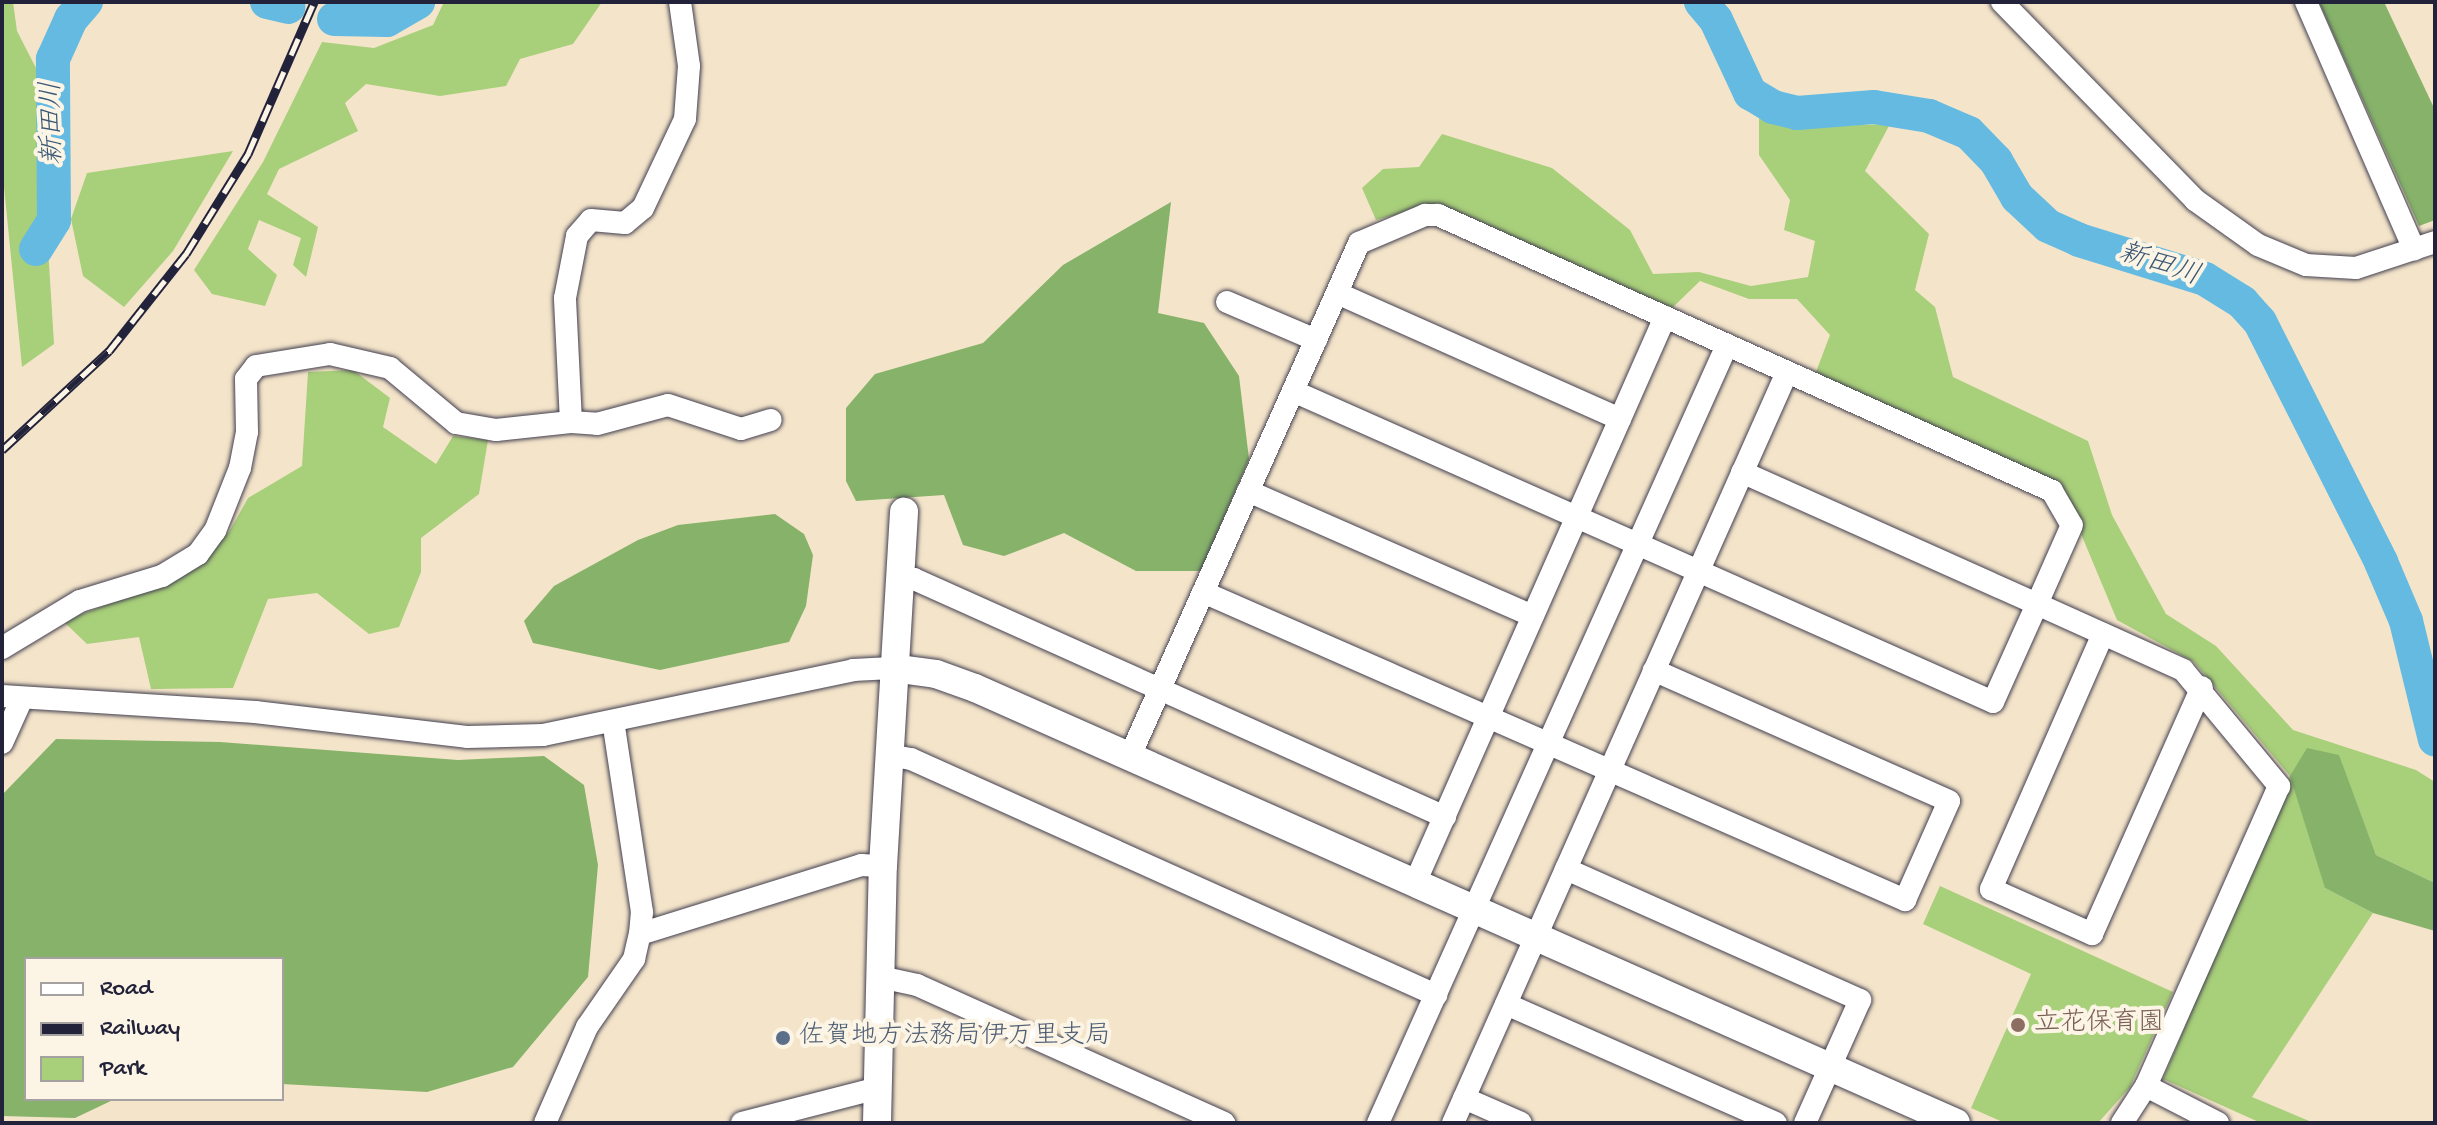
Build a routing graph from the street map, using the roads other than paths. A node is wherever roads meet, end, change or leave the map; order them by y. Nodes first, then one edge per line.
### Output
1 (680, 2) edge
2 (2002, 2) edge
3 (2306, 2) edge
4 (2424, 245) edge
5 (1337, 293) junction
6 (1227, 302) dead end
7 (1665, 317) junction
8 (1316, 340) junction
9 (1727, 345) junction
10 (1787, 372) junction
11 (1293, 391) junction
12 (1620, 419) junction
13 (771, 420) dead end
14 (571, 422) junction
15 (1742, 472) junction
16 (1248, 491) junction
17 (904, 512) dead end
18 (1577, 517) junction
19 (1638, 544) junction
20 (1698, 571) junction
21 (899, 578) junction
22 (1203, 592) junction
23 (2037, 604) junction
24 (1533, 616) junction
25 (2103, 634) junction
26 (2, 648) edge
27 (892, 668) junction
28 (1654, 670) junction
29 (2202, 687) junction
30 (1160, 689) junction
31 (12, 698) edge
32 (1488, 718) junction
33 (613, 721) junction
34 (2, 743) edge
35 (1549, 744) junction
36 (888, 755) junction
37 (1130, 756) junction
38 (1610, 771) junction
39 (1445, 817) junction
40 (883, 866) junction
41 (1566, 869) junction
42 (1415, 883) junction
43 (1475, 910) junction
44 (640, 934) junction
45 (1536, 937) junction
46 (880, 977) junction
47 (1436, 995) junction
48 (1506, 1004) junction
49 (1830, 1067) junction
50 (2146, 1086) junction
51 (878, 1088) junction
52 (1464, 1098) junction
53 (1385, 1121) edge
54 (545, 1123) edge
55 (742, 1123) edge
56 (877, 1123) edge
57 (1224, 1123) edge
58 (1453, 1123) edge
59 (1521, 1123) edge
60 (1776, 1123) edge
61 (1805, 1123) edge
62 (1956, 1123) edge
63 (2122, 1123) edge
64 (2215, 1123) edge

1 - 14 street
2 - 4 street
3 - 4 street
5 - 7 street
5 - 8 street
5 - 12 street
6 - 8 street
7 - 9 street
7 - 12 street
8 - 11 street
9 - 10 street
9 - 19 street
10 - 15 street
10 - 23 street
11 - 16 street
11 - 18 street
12 - 18 street
13 - 14 street
14 - 26 street
15 - 20 street
15 - 23 street
16 - 22 street
16 - 24 street
17 - 21 street
18 - 19 street
18 - 24 street
19 - 20 street
19 - 35 street
20 - 23 street
20 - 28 street
21 - 27 street
21 - 30 street
22 - 30 street
22 - 32 street
23 - 25 street
24 - 32 street
25 - 29 street
25 - 29 street
27 - 33 street
27 - 36 street
27 - 37 street
28 - 38 street
28 - 38 street
29 - 50 street
30 - 37 street
30 - 39 street
31 - 33 street
31 - 34 street
32 - 35 street
32 - 39 street
33 - 44 street
35 - 38 street
35 - 43 street
36 - 40 street
36 - 47 street
37 - 42 street
38 - 41 street
39 - 42 street
40 - 44 street
40 - 46 street
41 - 45 street
41 - 49 street
42 - 43 street
43 - 45 street
43 - 47 street
44 - 54 street
45 - 48 street
45 - 49 street
46 - 51 street
46 - 57 street
47 - 53 street
48 - 52 street
48 - 60 street
49 - 61 street
49 - 62 street
50 - 63 street
50 - 64 street
51 - 55 street
51 - 56 street
52 - 58 street
52 - 59 street

